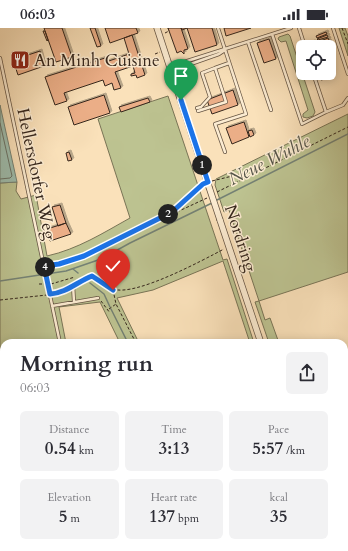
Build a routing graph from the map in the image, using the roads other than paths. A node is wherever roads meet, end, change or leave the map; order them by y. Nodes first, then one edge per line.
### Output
1 (157, 28) edge
2 (218, 28) edge
3 (291, 28) edge
4 (299, 28) edge
5 (333, 28) edge
6 (272, 34) junction
7 (303, 40) edge
8 (248, 42) junction
9 (225, 50) junction
10 (0, 58) edge
11 (229, 63) junction
12 (215, 68) junction
13 (348, 74) edge
14 (315, 80) edge
15 (348, 98) edge
16 (270, 110) dead end
17 (326, 112) junction
18 (225, 152) dead end
19 (208, 184) junction
20 (199, 187) road end
21 (73, 285) road end
22 (98, 298) road end
23 (74, 302) junction
24 (52, 306) junction
25 (59, 339) edge
26 (260, 339) edge

1 - 19 street, Nordring
2 - 9 lane
3 - 6 lane
4 - 7 lane
5 - 13 lane
6 - 8 lane
6 - 17 lane
8 - 9 lane
8 - 16 lane
9 - 9 lane
9 - 11 lane
10 - 24 lane, Hellersdorfer Weg
11 - 12 lane
11 - 18 lane
12 - 12 lane
14 - 17 lane
15 - 17 lane
19 - 20 lane
19 - 26 street, Nordring, bridge
21 - 23 lane
22 - 23 lane
23 - 24 lane
24 - 25 lane, Hellersdorfer Weg

